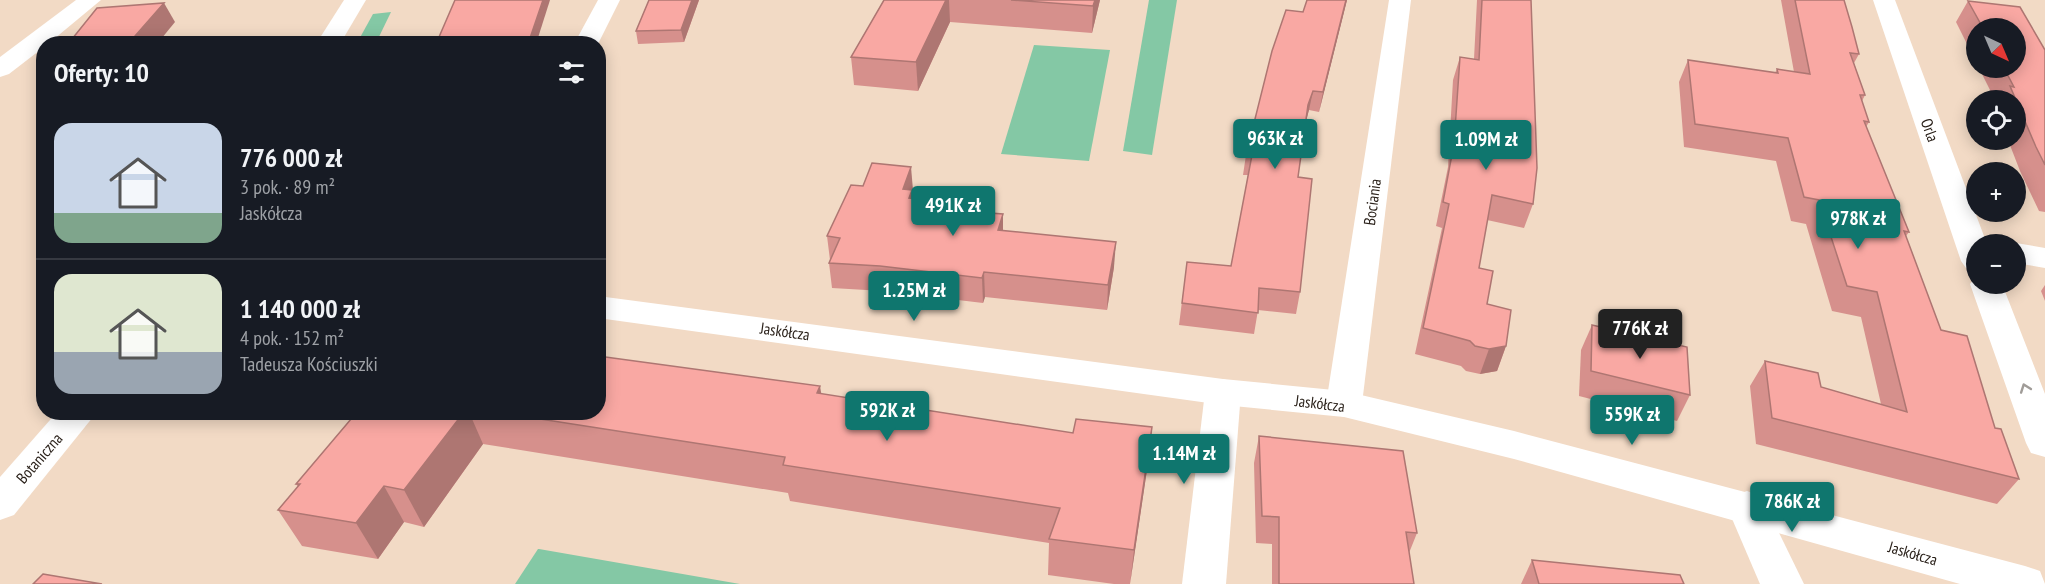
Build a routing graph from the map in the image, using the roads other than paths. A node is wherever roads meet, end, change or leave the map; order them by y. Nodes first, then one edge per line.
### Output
1 (90, 0) edge
2 (355, 0) edge
3 (609, 0) edge
4 (1400, 0) edge
5 (1884, 0) edge
6 (43, 36) edge
7 (333, 36) edge
8 (590, 36) edge
9 (36, 41) edge
10 (0, 69) edge
11 (1969, 234) edge
12 (2026, 255) edge
13 (2045, 258) edge
14 (1990, 294) edge
15 (606, 308) edge
16 (1223, 392) junction
17 (1344, 404) junction
18 (72, 420) edge
19 (2045, 442) edge
20 (0, 504) edge
21 (1747, 507) junction
22 (1204, 584) edge
23 (1782, 584) edge
24 (2025, 584) edge

1 - 6 street
2 - 7 street
3 - 8 street
4 - 17 street, Bociania
5 - 11 street, Orla
9 - 10 street
12 - 13 street
19 -> 14 street
15 - 16 street, Jaskółcza
16 - 17 street, Jaskółcza
16 - 22 street
17 - 21 street, Jaskółcza
18 - 20 street, Botaniczna
21 - 23 street
21 - 24 street, Jaskółcza

